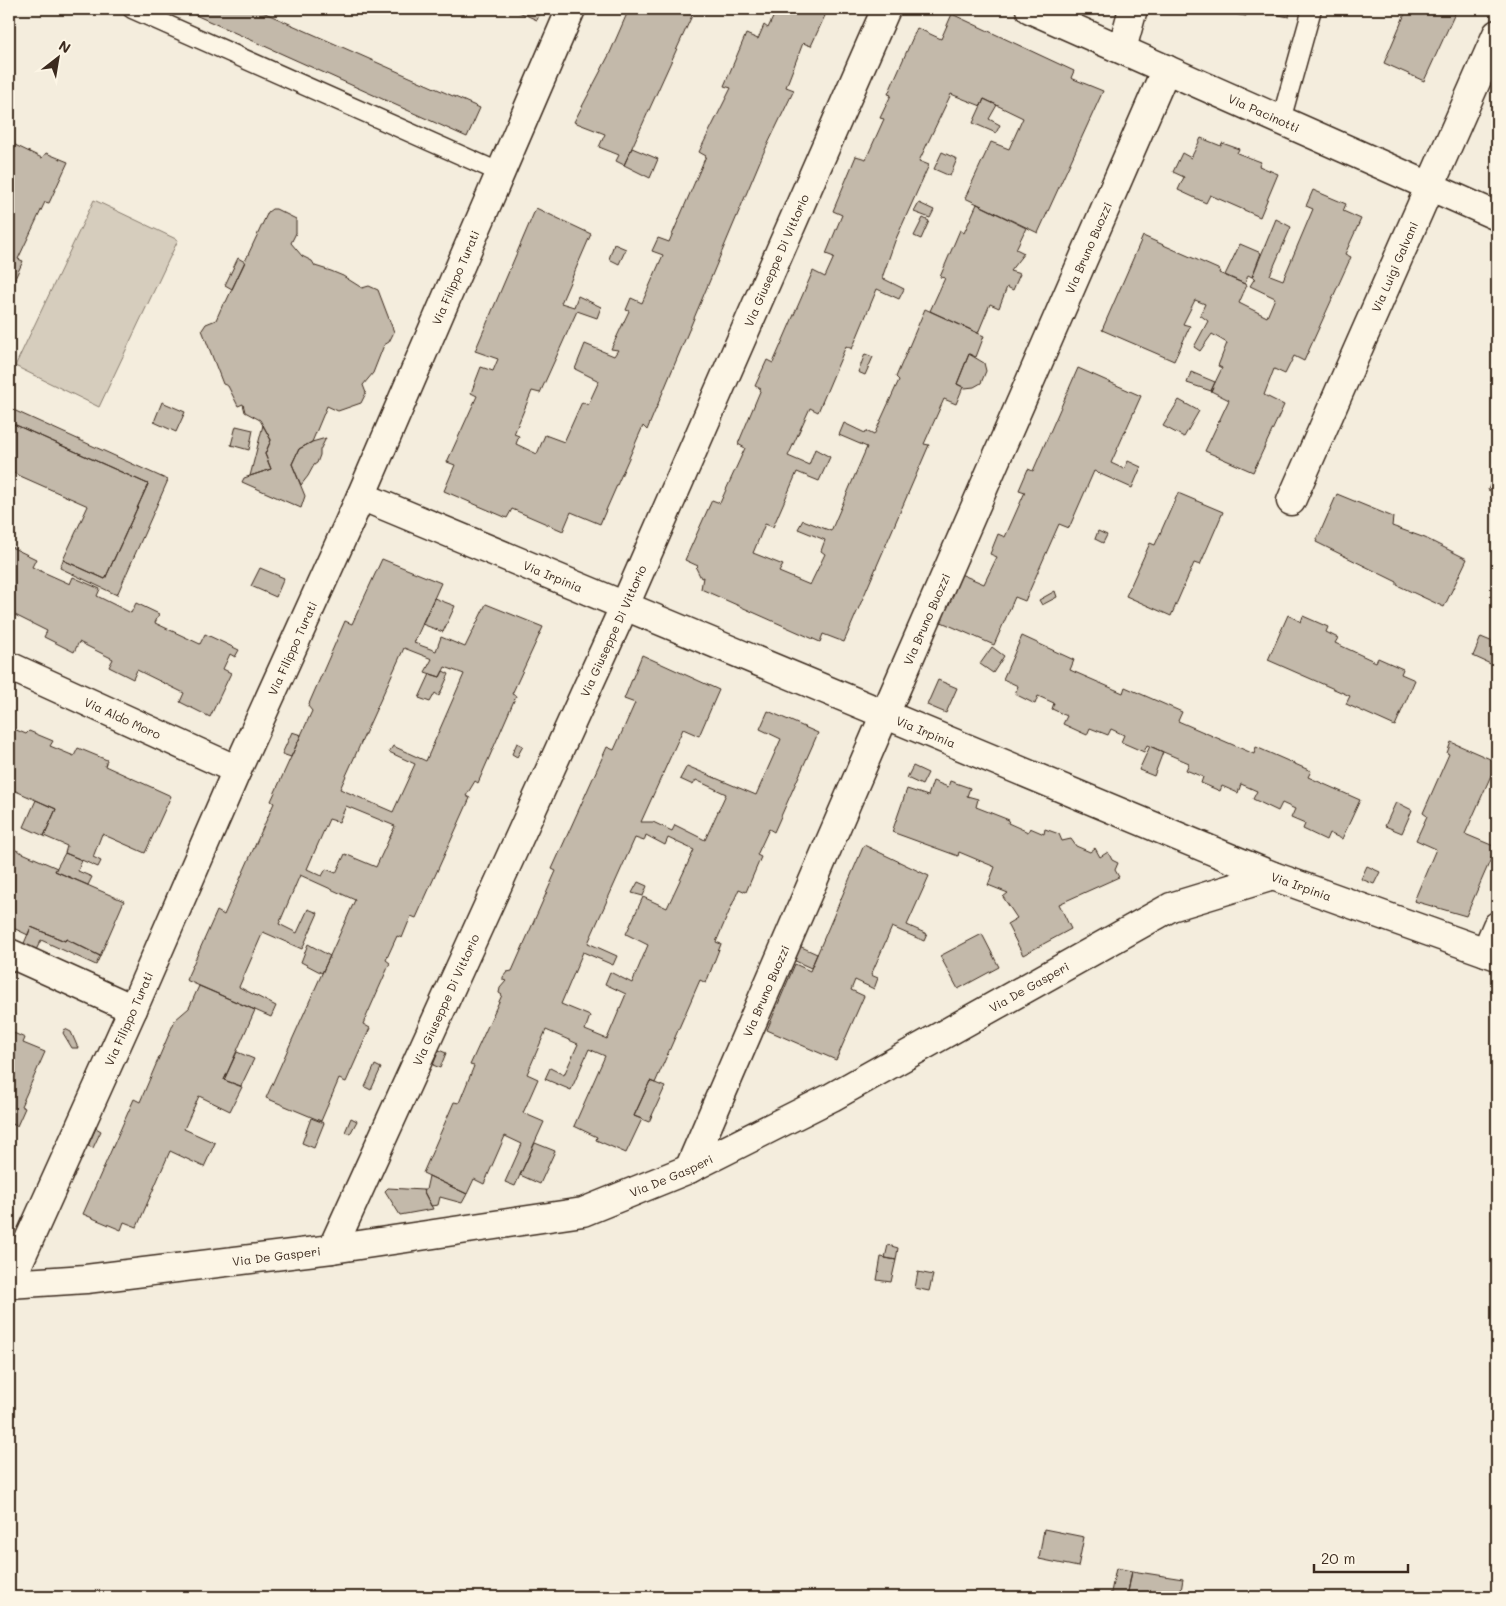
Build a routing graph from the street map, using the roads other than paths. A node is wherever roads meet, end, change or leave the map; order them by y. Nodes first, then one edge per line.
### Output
1 (132, 9) edge
2 (572, 9) edge
3 (886, 9) edge
4 (1030, 9) edge
5 (1133, 9) edge
6 (1312, 9) edge
7 (1497, 34) edge
8 (1122, 49) junction
9 (1166, 69) junction
10 (1281, 120) junction
11 (500, 173) junction
12 (1430, 185) junction
13 (1497, 216) edge
14 (361, 496) junction
15 (1291, 500) dead end
16 (625, 605) junction
17 (9, 666) edge
18 (885, 714) junction
19 (237, 770) junction
20 (1273, 876) junction
21 (1497, 926) edge
22 (9, 954) edge
23 (1491, 954) edge
24 (133, 1009) junction
25 (689, 1169) junction
26 (332, 1249) junction
27 (9, 1284) edge

1 - 11 lane
2 - 11 street, Via Filippo Turati
3 - 16 street, Via Giuseppe Di Vittorio
4 - 8 street, Via Pacinotti
5 - 8 street
6 - 10 lane
7 - 12 street, Via Luigi Galvani
8 - 9 street, Via Pacinotti
9 - 10 street, Via Pacinotti
9 - 18 street, Via Bruno Buozzi
10 - 12 street, Via Pacinotti
11 - 14 street, Via Filippo Turati
12 - 13 street, Via Pacinotti
12 - 15 street, Via Luigi Galvani
14 - 16 street, Via Irpinia
14 - 19 street, Via Filippo Turati
16 - 18 street, Via Irpinia
16 - 26 street, Via Giuseppe Di Vittorio
17 - 19 street, Via Aldo Moro
18 - 20 street, Via Irpinia
18 - 25 street, Via Bruno Buozzi
19 - 24 street, Via Filippo Turati
20 - 23 street, Via Irpinia
20 - 25 street, Via De Gasperi
21 - 23 street
22 - 24 street
24 - 27 street, Via Filippo Turati
25 - 26 street, Via De Gasperi
26 - 27 street, Via De Gasperi

